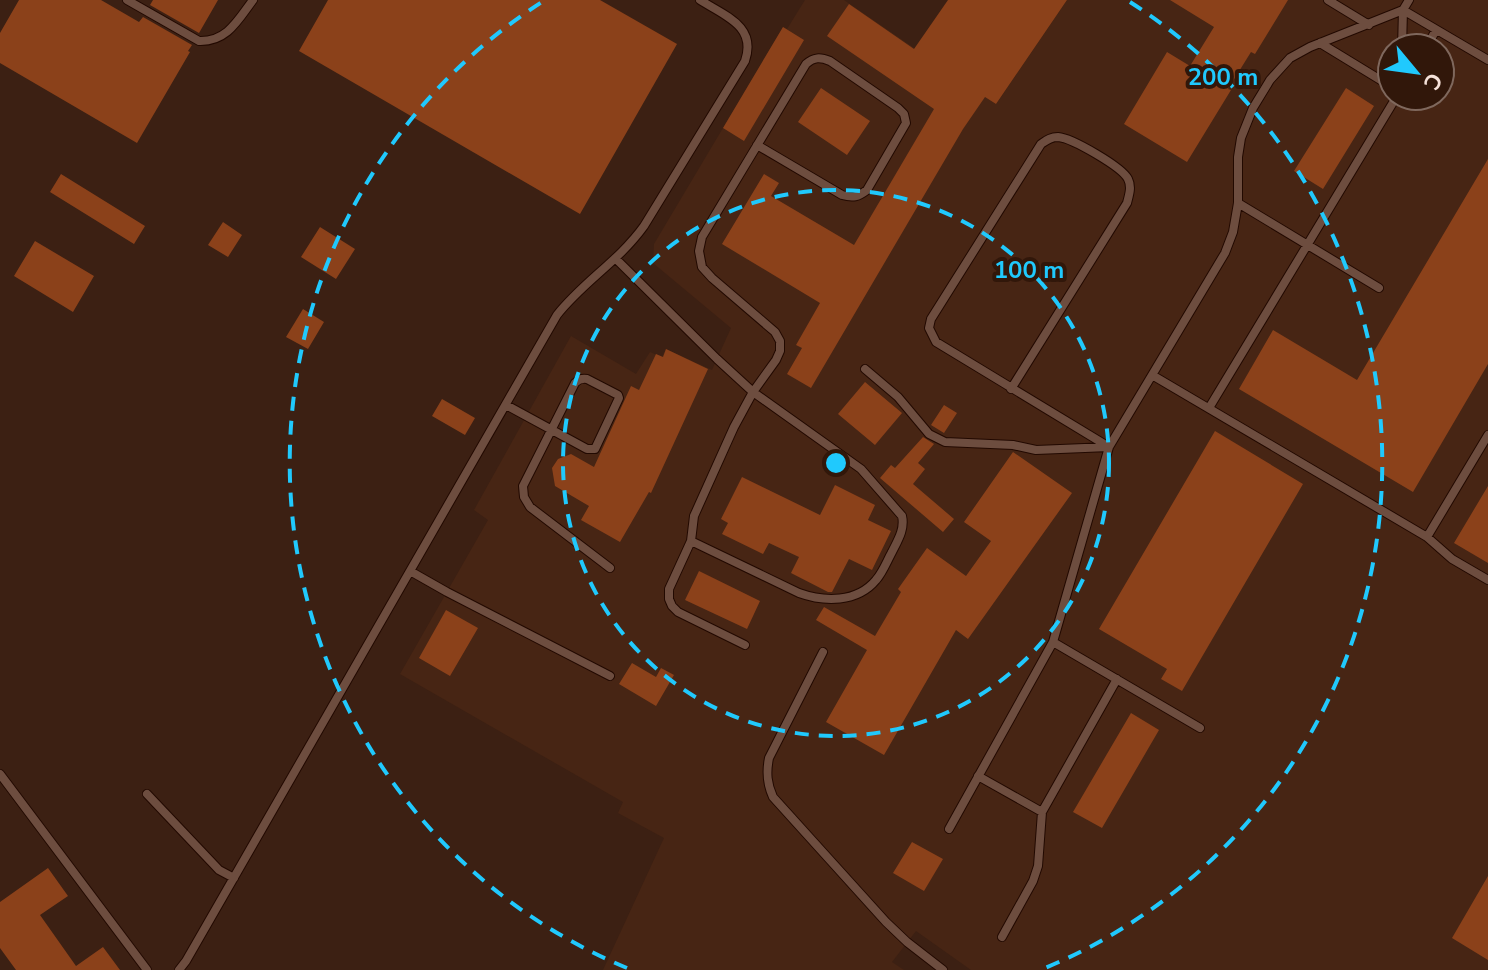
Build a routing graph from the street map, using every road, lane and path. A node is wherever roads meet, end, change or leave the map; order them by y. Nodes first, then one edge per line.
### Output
1 (127, 0) edge
2 (253, 0) edge
3 (700, 0) edge
4 (1328, 0) edge
5 (1409, 0) edge
6 (1403, 10) junction
7 (1369, 25) junction
8 (1436, 30) joint
9 (1402, 32) edge
10 (1320, 43) junction
11 (1488, 60) edge
12 (1376, 77) edge
13 (1387, 112) edge
14 (757, 145) junction
15 (1238, 203) junction
16 (1307, 245) junction
17 (616, 259) junction
18 (1379, 288) dead end
19 (865, 369) dead end
20 (1152, 375) junction
21 (1011, 389) junction
22 (753, 392) junction
23 (506, 405) junction
24 (1209, 408) junction
25 (551, 430) junction
26 (1488, 435) edge
27 (1109, 447) junction
28 (1427, 537) junction
29 (691, 541) junction
30 (610, 568) dead end
31 (410, 571) junction
32 (1488, 580) edge
33 (1053, 642) junction
34 (745, 645) dead end
35 (823, 652) dead end
36 (610, 676) dead end
37 (1117, 679) junction
38 (1200, 728) dead end
39 (0, 774) edge
40 (978, 776) junction
41 (147, 794) dead end
42 (1042, 812) junction
43 (949, 829) dead end
44 (234, 878) junction
45 (1002, 937) dead end
46 (147, 970) edge
47 (179, 970) edge
48 (943, 970) edge

1 - 2 lane
3 - 17 lane
4 - 7 lane
5 - 6 lane
6 - 7 lane
6 - 8 lane
6 - 9 lane
7 - 10 lane
8 - 11 lane
10 - 12 lane
10 - 15 lane
13 - 16 lane
14 - 14 lane
14 - 22 lane
15 - 16 lane
15 - 20 lane
16 - 18 lane
16 - 24 lane
17 - 22 lane
17 - 23 lane
19 - 27 lane
20 - 24 lane
20 - 27 lane
21 - 21 lane
21 - 27 lane
22 - 29 lane
22 - 29 lane
23 - 25 lane
23 - 31 lane
24 - 28 lane
25 - 25 lane
25 - 30 lane
26 - 28 lane
27 - 33 lane
28 - 32 lane
29 - 34 lane
31 - 36 lane
31 - 44 lane
33 - 37 lane
33 - 40 lane
35 - 48 lane
37 - 38 lane
37 - 42 lane
39 - 46 lane
40 - 42 lane
40 - 43 lane
41 - 44 lane
42 - 45 lane
44 - 47 lane

